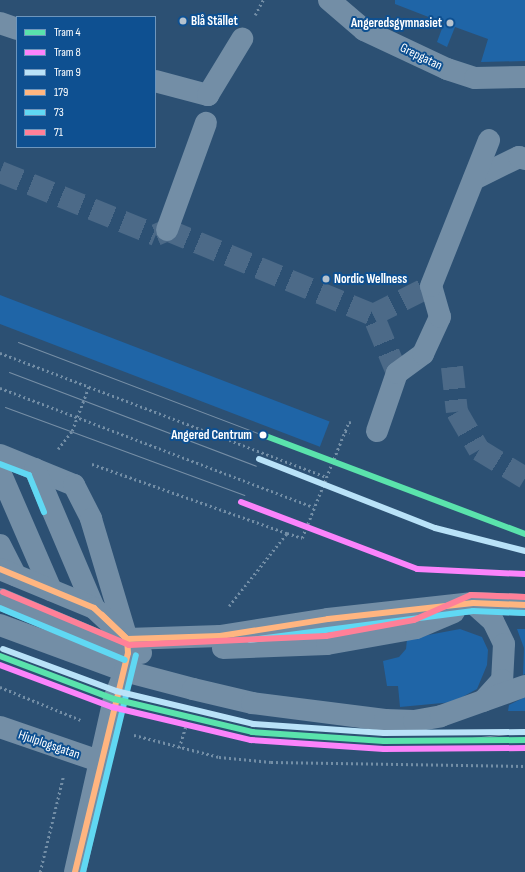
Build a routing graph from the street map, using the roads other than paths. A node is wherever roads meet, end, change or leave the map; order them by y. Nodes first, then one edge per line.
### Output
1 (330, 0) edge
2 (0, 23) edge
3 (16, 29) edge
4 (242, 40) dead end
5 (525, 76) edge
6 (156, 81) edge
7 (206, 123) dead end
8 (489, 140) dead end
9 (525, 159) edge
10 (474, 179) junction
11 (167, 230) dead end
12 (377, 432) dead end
13 (0, 455) edge
14 (35, 469) junction
15 (0, 472) edge
16 (0, 544) edge
17 (8, 572) edge
18 (51, 590) junction
19 (0, 600) edge
20 (473, 603) junction
21 (525, 605) edge
22 (94, 608) junction
23 (0, 625) edge
24 (127, 654) junction
25 (525, 686) edge
26 (480, 705) junction
27 (0, 727) edge
28 (99, 761) junction
29 (75, 872) edge

1 - 5 street, Grepgatan
2 - 3 street
4 - 6 street
7 - 11 street
8 - 10 street
9 - 10 street
10 - 12 street
13 - 14 street
14 - 22 street
14 - 24 street
15 - 18 street
16 - 17 street
17 - 18 street
18 - 22 street
19 - 24 street
20 - 21 street
20 - 24 street
20 - 26 street
22 - 24 street
23 - 24 street
24 - 26 street
24 - 28 street
25 - 26 street
27 - 28 street, Hjulplogsgatan
28 - 29 street

